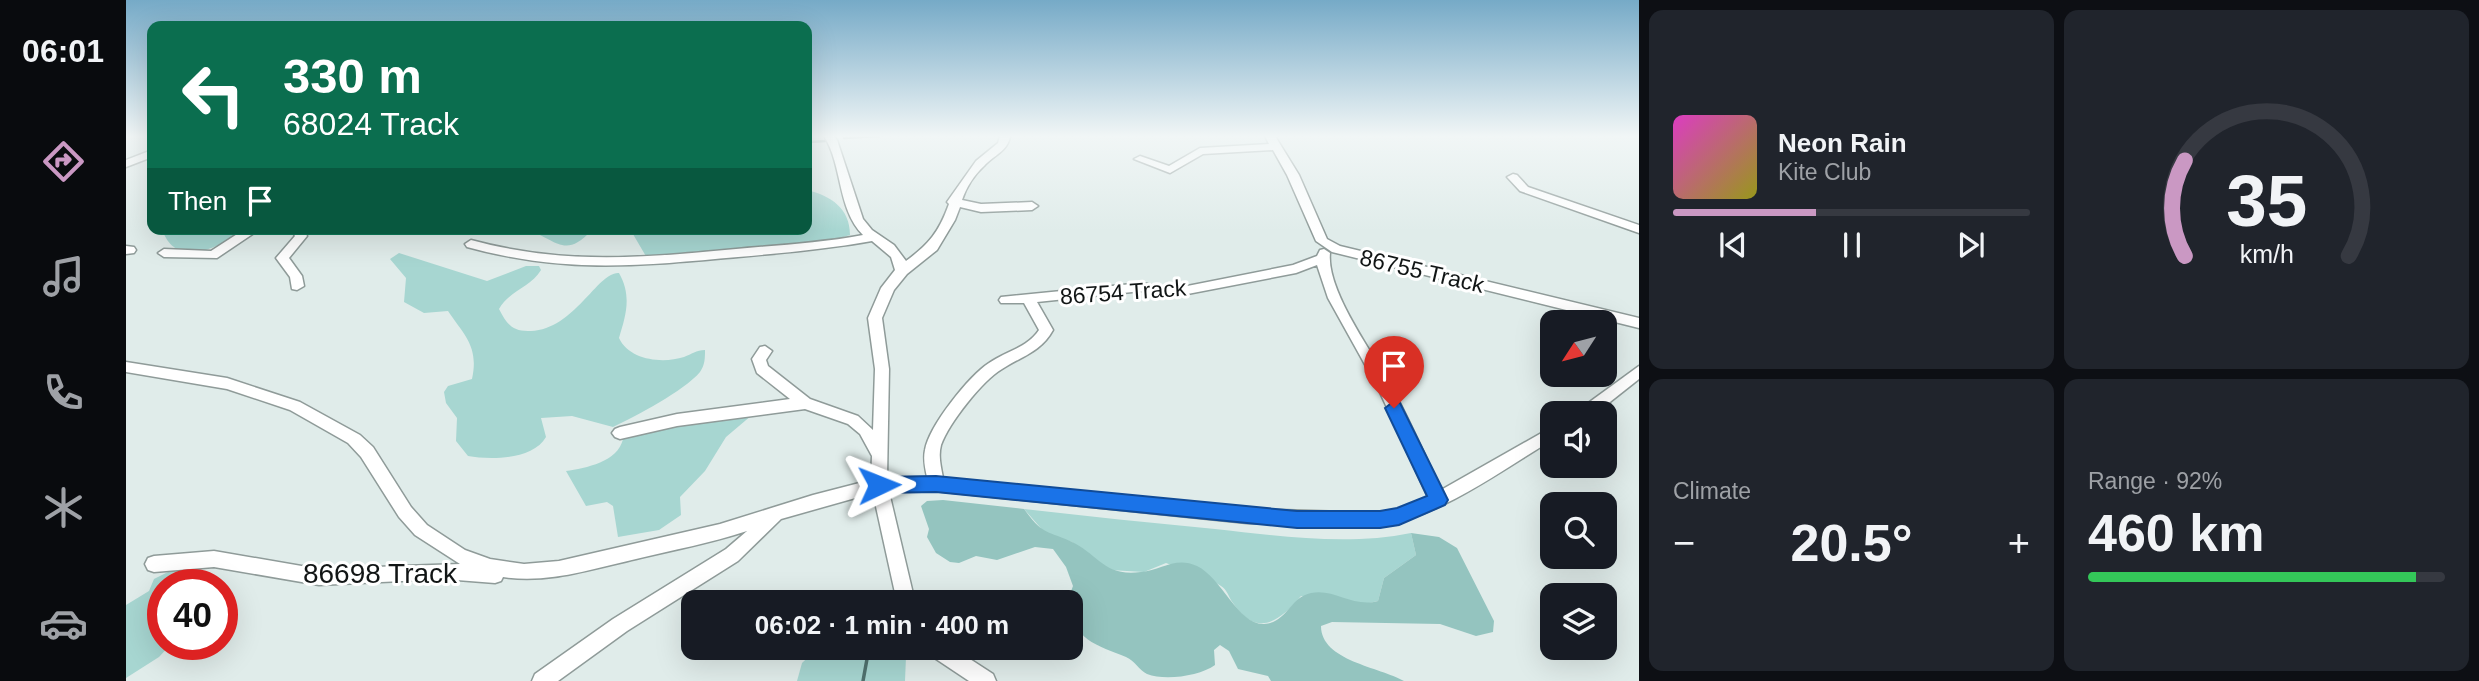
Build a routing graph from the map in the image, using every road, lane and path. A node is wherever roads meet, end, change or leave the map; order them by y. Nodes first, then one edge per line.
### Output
1 (840, 168) edge
2 (975, 168) edge
3 (1286, 168) edge
4 (1513, 177) dead end
5 (953, 202) junction
6 (1032, 206) dead end
7 (1639, 229) edge
8 (245, 235) edge
9 (301, 235) edge
10 (874, 237) junction
11 (471, 244) dead end
12 (1325, 252) junction
13 (164, 253) dead end
14 (902, 271) junction
15 (297, 286) dead end
16 (1029, 299) junction
17 (1006, 300) dead end
18 (1639, 323) edge
19 (765, 351) dead end
20 (126, 367) edge
21 (1639, 371) edge
22 (1600, 401) edge
23 (805, 403) junction
24 (620, 433) dead end
25 (1540, 440) edge
26 (878, 453) junction
27 (936, 484) junction
28 (879, 485) junction
29 (1438, 500) junction
30 (778, 514) junction
31 (154, 564) dead end
32 (524, 572) junction
33 (903, 590) edge
34 (955, 660) edge
35 (542, 681) edge
36 (986, 681) edge

1 - 10 street
2 - 5 street
3 - 12 street, 86755 Track
4 - 7 street
5 - 6 street
5 - 14 street
8 - 13 street
9 - 15 street
10 - 11 street
10 - 14 street
12 - 16 street, 86754 Track
12 - 18 street, 86755 Track
12 - 29 street
14 - 26 street
16 - 17 street, 86754 Track
16 - 27 street
19 - 23 street
20 - 32 street
21 - 22 street
23 - 24 street
23 - 26 street
25 - 29 street
26 - 28 street
27 - 28 street
27 - 29 street
28 - 30 street
28 - 33 street
30 - 32 street
30 - 35 street
31 - 32 street, 86698 Track
34 - 36 street

